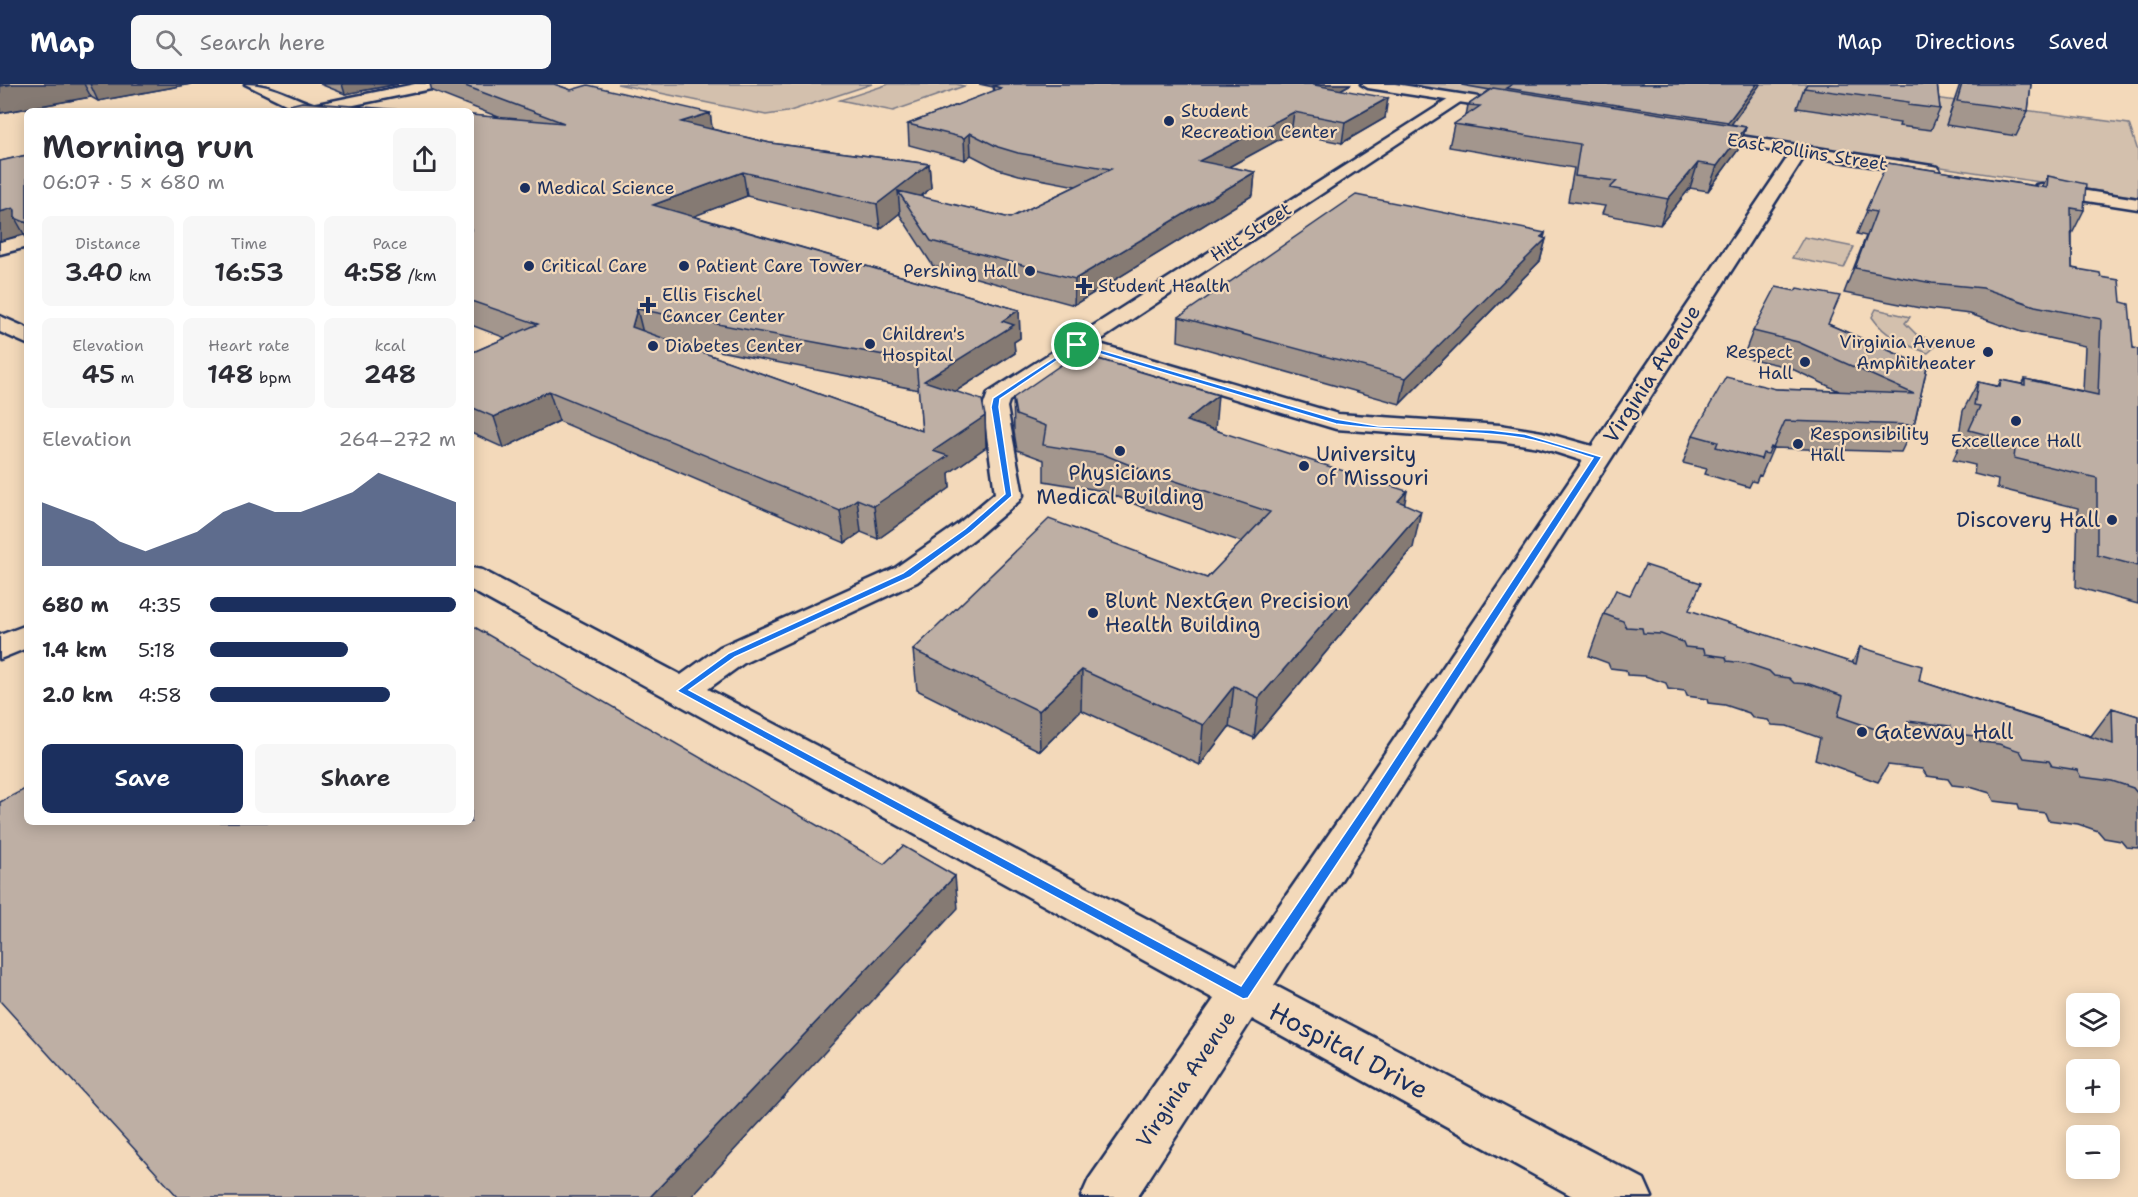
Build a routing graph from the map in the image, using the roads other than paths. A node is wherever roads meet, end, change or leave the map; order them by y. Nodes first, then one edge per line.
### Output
1 (252, 84) edge
2 (436, 84) edge
3 (1368, 84) edge
4 (1409, 87) edge
5 (1458, 98) junction
6 (306, 108) edge
7 (321, 108) edge
8 (1538, 110) edge
9 (1675, 131) edge
10 (1800, 151) junction
11 (1952, 175) edge
12 (2022, 186) edge
13 (2138, 204) edge
14 (24, 242) edge
15 (0, 248) edge
16 (0, 323) edge
17 (24, 336) edge
18 (1077, 345) junction
19 (1598, 457) junction
20 (474, 579) edge
21 (24, 636) edge
22 (0, 648) edge
23 (682, 691) junction
24 (1243, 994) junction
25 (1107, 1197) edge
26 (1626, 1197) edge

1 - 6 street
2 - 7 street
3 - 4 street
4 - 5 street
5 - 8 street
5 - 18 street, Hitt Street
9 - 10 street, East Rollins Street
10 - 11 street, East Rollins Street
10 - 19 street, Virginia Avenue
12 - 13 street
14 - 15 street
16 - 17 street
18 - 19 street
18 - 23 street, Hitt Street
19 - 24 street, Virginia Avenue
20 - 23 street, Hospital Drive
21 - 22 street
23 - 24 street, Hospital Drive
24 - 25 street, Virginia Avenue
24 - 26 street, Hospital Drive

